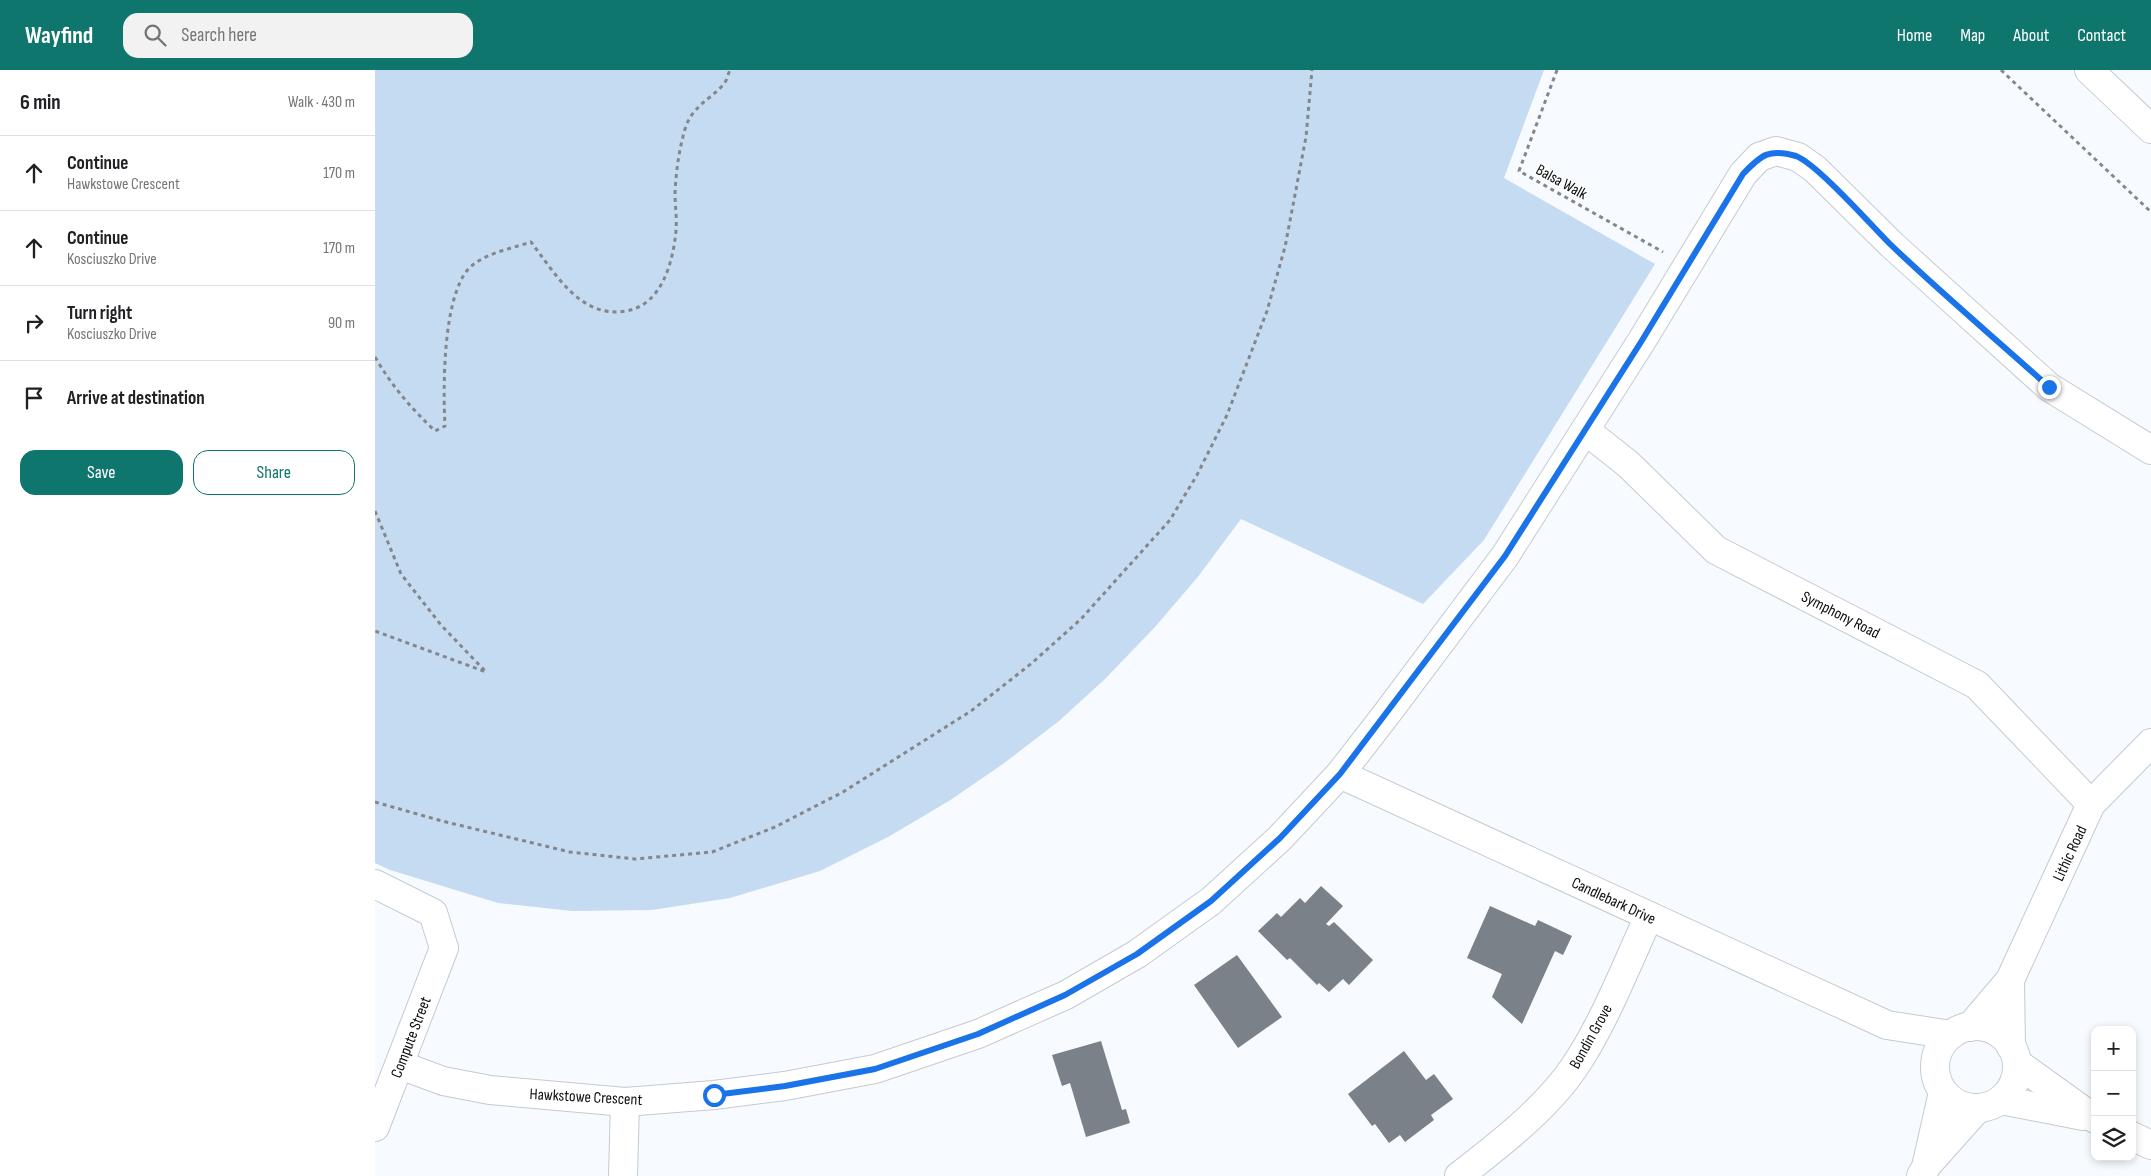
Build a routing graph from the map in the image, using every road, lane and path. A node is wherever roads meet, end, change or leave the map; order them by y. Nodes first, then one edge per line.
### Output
1 (730, 70) edge
2 (1312, 70) edge
3 (1557, 70) edge
4 (2001, 70) edge
5 (2089, 70) edge
6 (2151, 129) edge
7 (2151, 212) edge
8 (1687, 266) junction
9 (375, 356) edge
10 (1585, 430) junction
11 (2151, 450) edge
12 (375, 510) edge
13 (375, 630) edge
14 (2151, 742) edge
15 (1340, 774) junction
16 (375, 802) edge
17 (2091, 804) junction
18 (375, 884) edge
19 (1649, 916) junction
20 (2010, 980) junction
21 (1887, 1025) junction
22 (1960, 1031) junction
23 (2014, 1054) junction
24 (400, 1065) junction
25 (1939, 1080) junction
26 (625, 1102) junction
27 (1989, 1104) junction
28 (2091, 1116) edge
29 (2091, 1118) edge
30 (375, 1127) edge
31 (2136, 1138) edge
32 (2151, 1145) edge
33 (1924, 1171) edge
34 (623, 1176) edge
35 (1459, 1176) edge

1 - 9 path
2 - 16 path
3 - 8 path, Balsa Walk
4 - 7 path
5 - 6 street
8 - 10 street, Hawkstowe Crescent
8 - 11 street, Hawkstowe Crescent
10 - 15 street, Hawkstowe Crescent
10 - 17 street, Symphony Road
12 - 13 path
14 - 17 street, Lithic Road
15 - 19 street, Candlebark Drive
15 - 26 street, Hawkstowe Crescent
17 - 20 street, Lithic Road
18 - 24 street, Compute Street
19 - 21 street, Candlebark Drive
19 - 35 street, Bondin Grove
20 - 22 street, Lithic Road
20 - 23 street, Lithic Road
21 - 22 street, Candlebark Drive
21 - 25 street, Candlebark Drive
22 - 23 street
22 - 25 street
23 - 27 street
23 - 28 street
24 - 26 street, Hawkstowe Crescent
24 - 30 street, Compute Street
25 - 27 street
25 - 33 street
26 - 34 street
27 - 29 street
27 - 33 street
31 - 32 street

